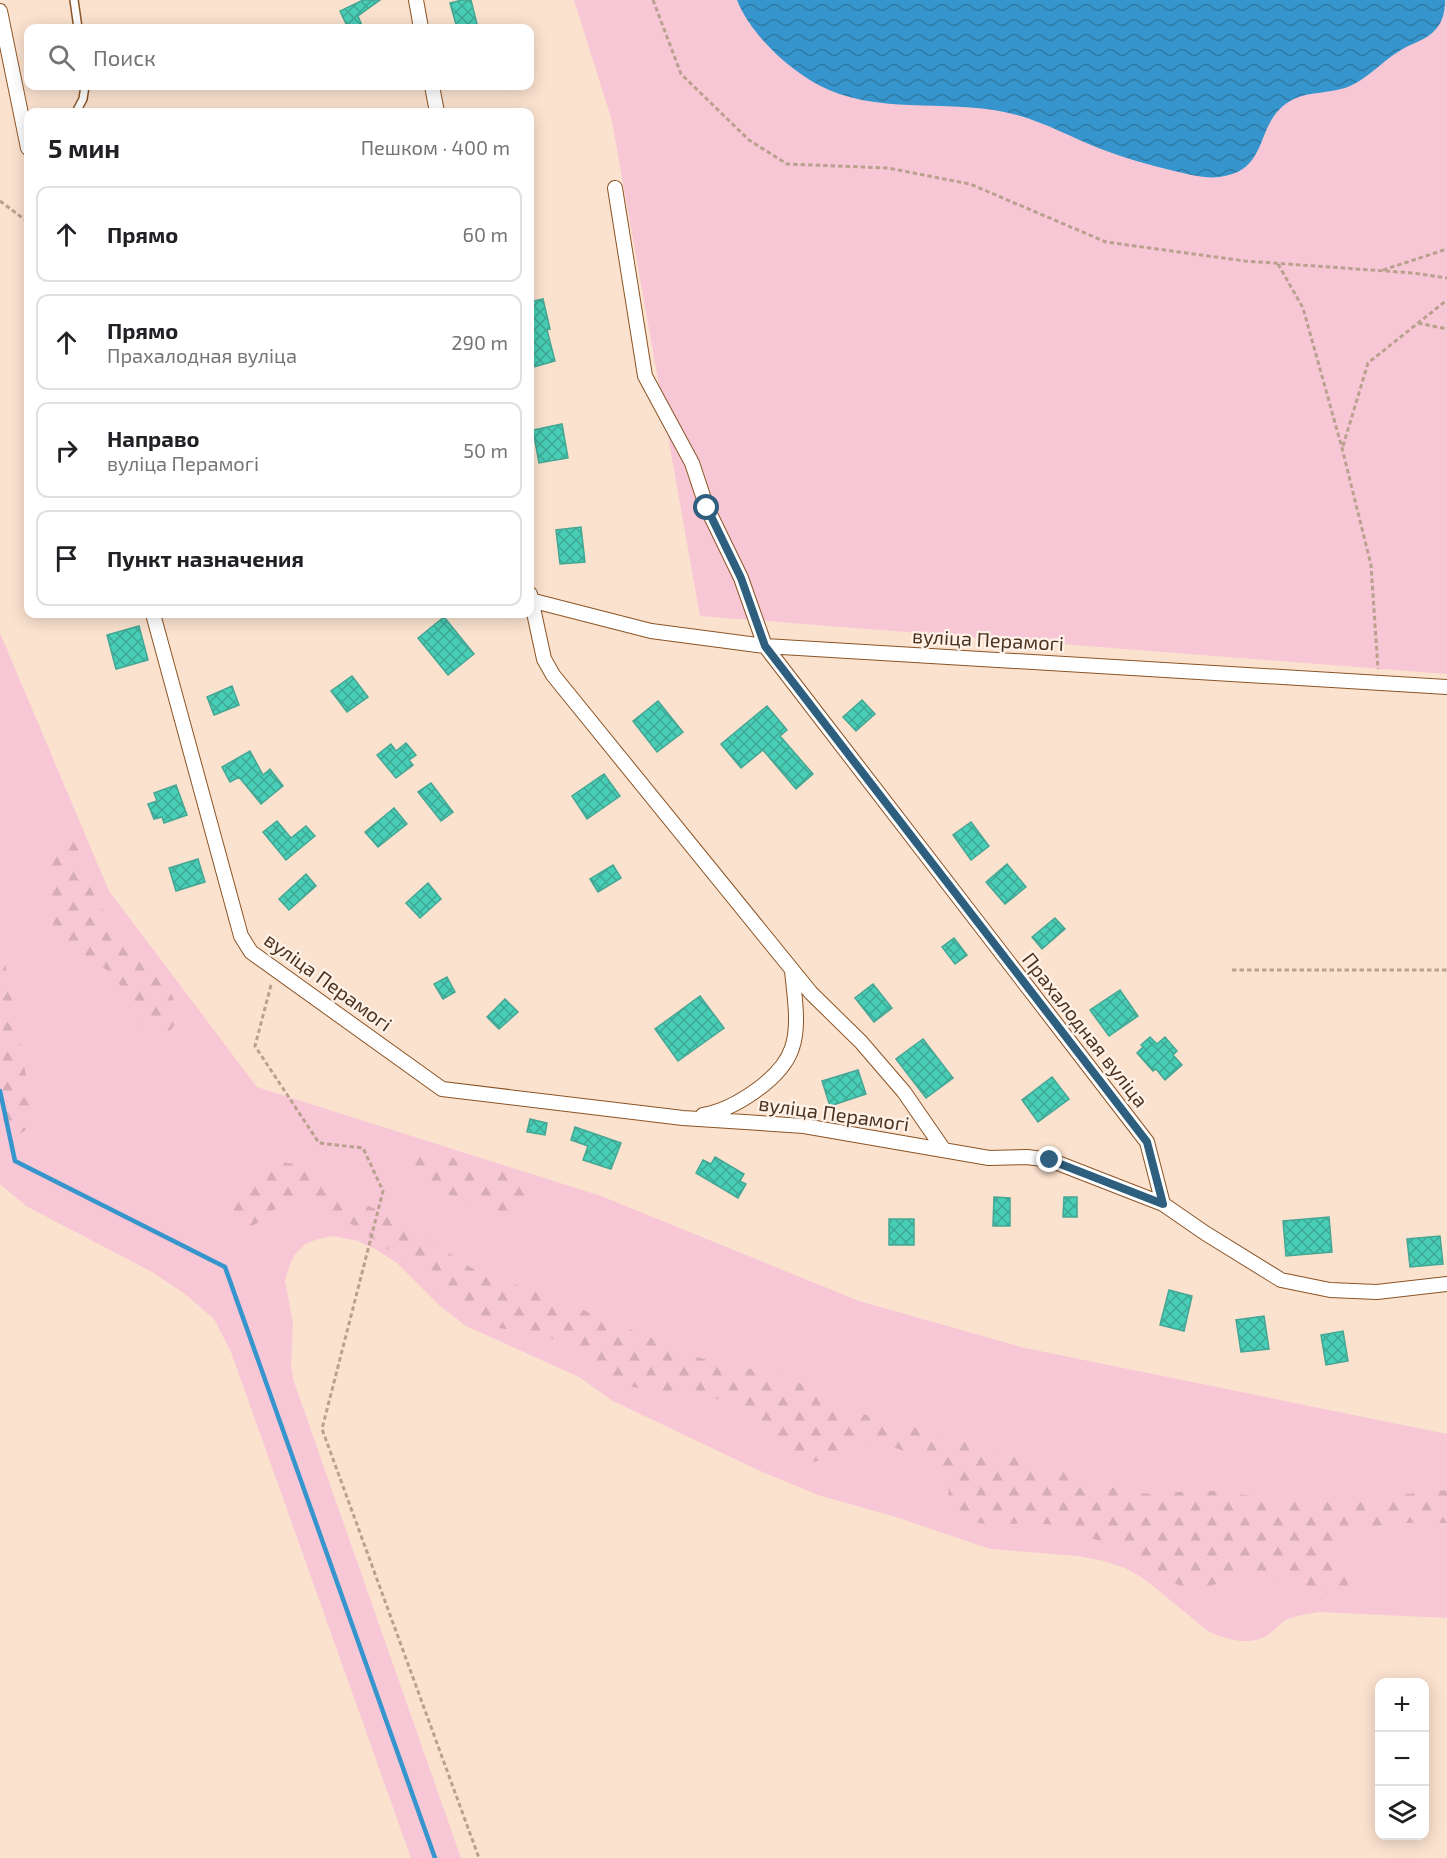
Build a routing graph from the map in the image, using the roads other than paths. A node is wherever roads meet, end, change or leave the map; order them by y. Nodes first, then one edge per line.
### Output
1 (74, 0) edge
2 (416, 0) edge
3 (0, 11) edge
4 (77, 24) edge
5 (420, 24) edge
6 (84, 90) edge
7 (433, 90) edge
8 (78, 108) edge
9 (436, 108) edge
10 (24, 128) edge
11 (615, 188) dead end
12 (534, 599) edge
13 (534, 615) edge
14 (154, 618) edge
15 (765, 646) junction
16 (1447, 687) edge
17 (792, 970) junction
18 (683, 1118) junction
19 (944, 1150) junction
20 (1163, 1204) junction
21 (1447, 1284) edge

1 - 4 lane
2 - 5 street
3 - 10 street
6 - 8 lane
7 - 9 street
11 - 15 street, Прахалодная вуліца
12 - 15 street, вуліца Перамогі
13 - 17 street, вуліца Перамогі
14 - 18 street, вуліца Перамогі
15 - 16 street, вуліца Перамогі
15 - 20 street, Прахалодная вуліца
17 - 18 street, вуліца Перамогі
17 - 19 street, вуліца Перамогі
18 - 19 street, вуліца Перамогі
19 - 20 street, вуліца Перамогі
20 - 21 street

